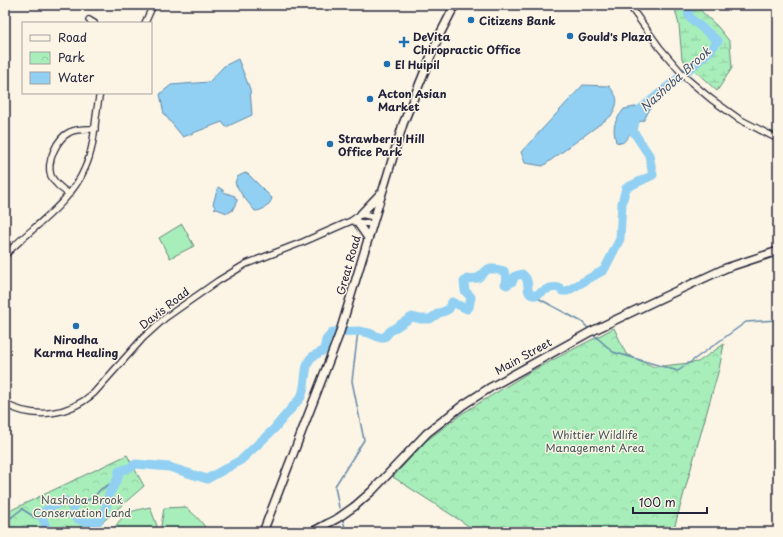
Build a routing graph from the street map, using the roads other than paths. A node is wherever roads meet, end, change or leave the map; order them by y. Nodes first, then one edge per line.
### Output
1 (153, 5) edge
2 (455, 5) edge
3 (629, 5) edge
4 (89, 20) dead end
5 (92, 22) edge
6 (145, 22) edge
7 (100, 94) edge
8 (95, 129) junction
9 (778, 139) edge
10 (382, 192) junction
11 (69, 194) junction
12 (361, 214) junction
13 (373, 220) junction
14 (354, 222) junction
15 (368, 238) junction
16 (778, 251) edge
17 (5, 255) edge
18 (5, 404) edge
19 (265, 530) edge
20 (312, 532) edge

1 - 6 street
2 - 10 main road, Great Road
3 - 9 street
4 - 5 street
7 - 8 street
8 - 11 street
8 - 11 street
10 - 12 main road
10 - 13 main road, Great Road
11 - 17 street
12 - 13 street
12 - 14 street, Davis Road
13 - 14 street
13 - 15 main road, Great Road
14 - 15 main road
14 - 18 street, Davis Road
15 - 19 main road, Great Road
16 - 20 main road, Main Street

